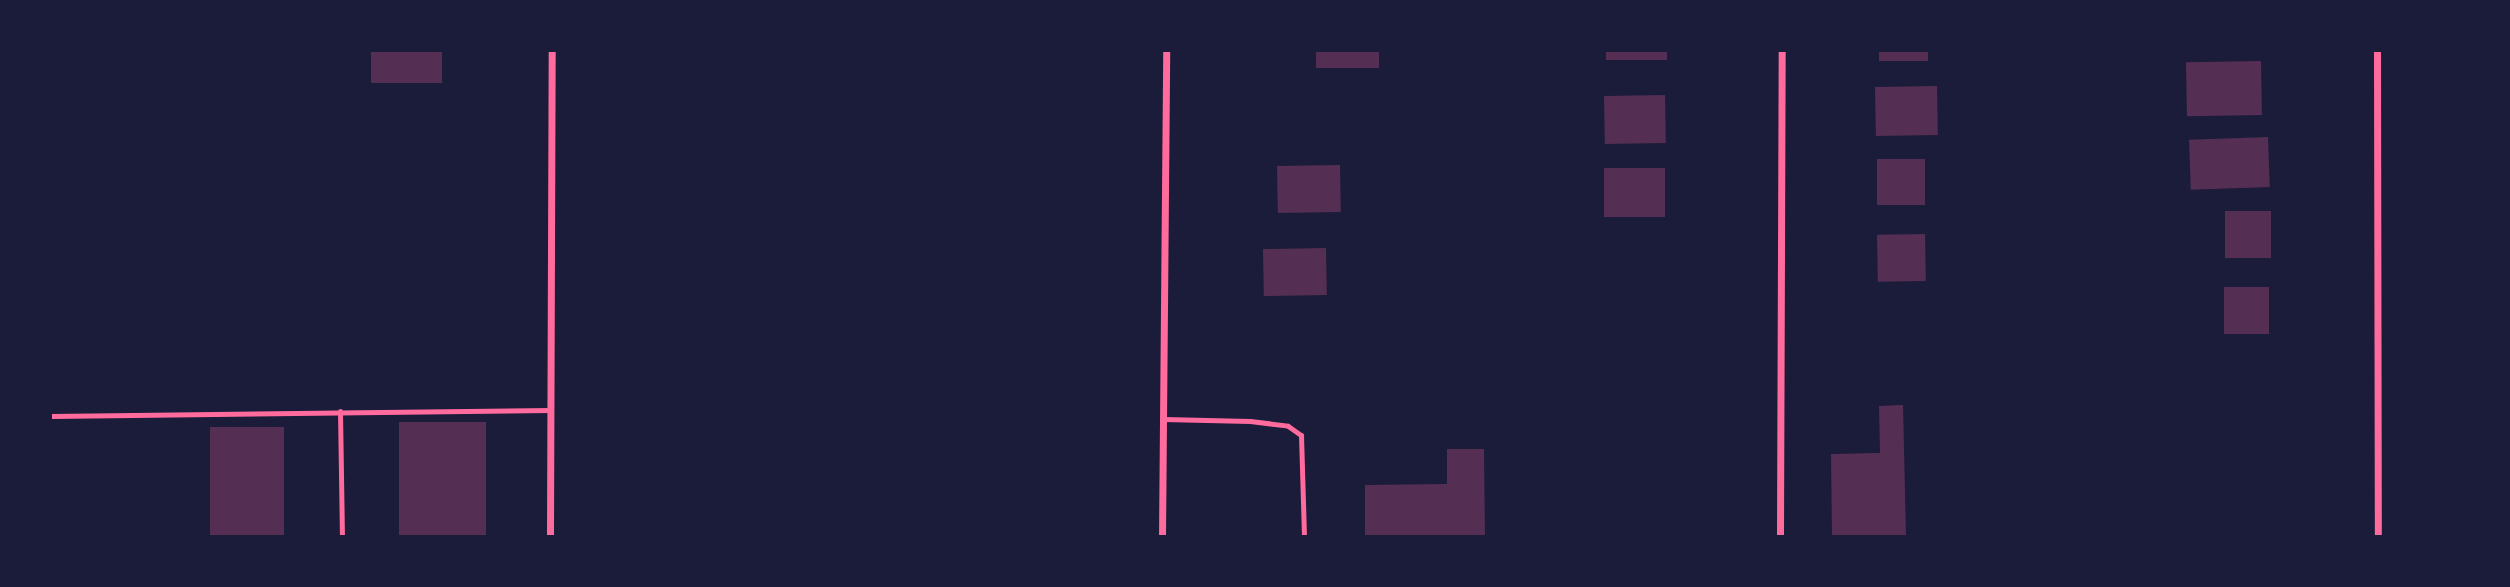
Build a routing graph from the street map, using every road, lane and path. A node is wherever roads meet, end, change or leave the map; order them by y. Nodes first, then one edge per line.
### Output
1 (552, 51) edge
2 (1166, 51) edge
3 (1782, 51) edge
4 (2377, 51) edge
5 (551, 410) junction
6 (340, 411) junction
7 (51, 416) edge
8 (1163, 419) junction
9 (342, 536) edge
10 (550, 536) edge
11 (1162, 536) edge
12 (1304, 536) edge
13 (1780, 536) edge
14 (2378, 536) edge

1 - 5 street
2 - 8 street
3 - 13 street
4 - 14 street
5 - 6 lane
5 - 10 street
6 - 7 lane
6 - 9 lane
8 - 11 street
8 - 12 lane

